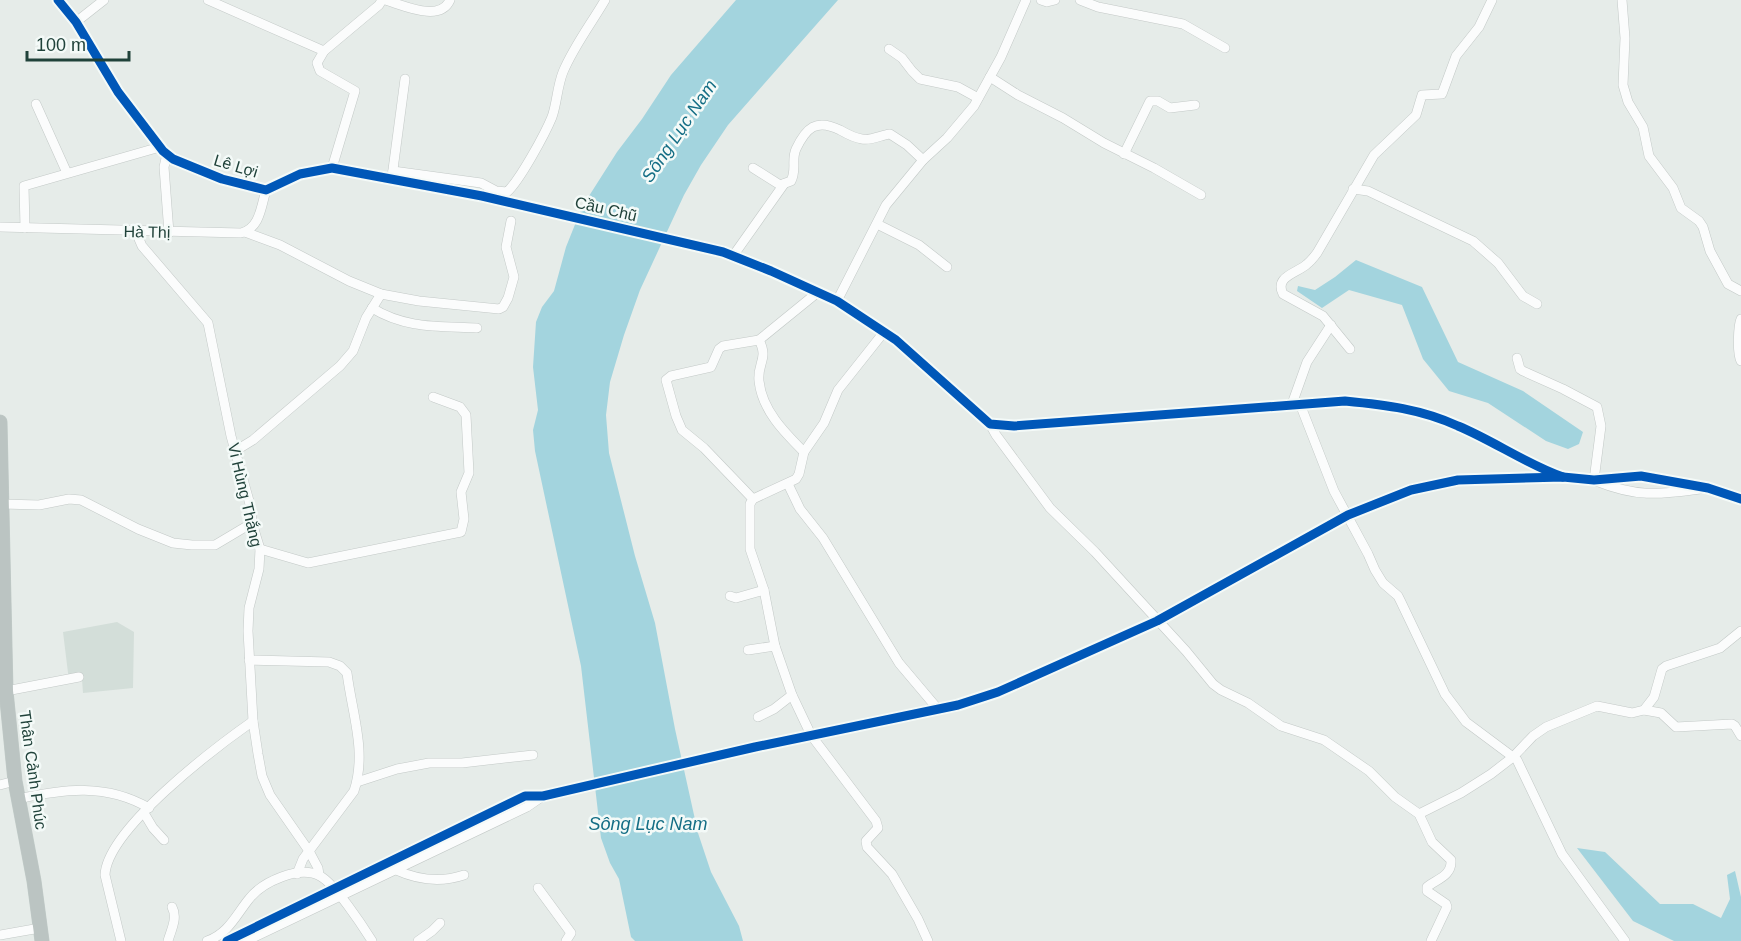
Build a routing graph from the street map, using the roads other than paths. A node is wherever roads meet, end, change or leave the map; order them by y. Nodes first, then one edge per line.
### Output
1 (58, 0) edge
2 (104, 0) edge
3 (208, 0) edge
4 (384, 0) edge
5 (450, 0) edge
6 (605, 0) edge
7 (1024, 0) edge
8 (1041, 0) edge
9 (1055, 0) edge
10 (1080, 0) edge
11 (1492, 0) edge
12 (1622, 0) edge
13 (76, 22) junction
14 (1225, 48) dead end
15 (889, 49) dead end
16 (324, 51) junction
17 (990, 77) junction
18 (405, 79) dead end
19 (978, 99) junction
20 (36, 104) dead end
21 (1195, 105) dead end
22 (164, 150) junction
23 (1125, 154) junction
24 (923, 160) junction
25 (332, 168) junction
26 (753, 168) dead end
27 (67, 174) junction
28 (392, 175) junction
29 (784, 184) junction
30 (1353, 189) junction
31 (266, 190) junction
32 (1201, 195) dead end
33 (482, 196) joint
34 (511, 221) dead end
35 (877, 224) junction
36 (0, 227) edge
37 (25, 228) junction
38 (136, 232) junction
39 (245, 232) junction
40 (169, 233) junction
41 (728, 254) junction
42 (947, 267) dead end
43 (1741, 291) edge
44 (818, 292) junction
45 (381, 294) junction
46 (837, 301) junction
47 (1537, 304) dead end
48 (372, 308) junction
49 (1741, 319) edge
50 (1331, 325) junction
51 (477, 328) dead end
52 (885, 332) junction
53 (759, 340) junction
54 (1350, 349) dead end
55 (1517, 358) dead end
56 (1741, 361) edge
57 (433, 397) dead end
58 (1296, 404) junction
59 (0, 422) edge
60 (990, 424) junction
61 (235, 451) junction
62 (804, 452) junction
63 (1563, 477) junction
64 (1594, 480) junction
65 (788, 484) junction
66 (1708, 488) junction
67 (1741, 499) edge
68 (753, 500) junction
69 (2, 504) junction
70 (1348, 514) junction
71 (252, 523) junction
72 (260, 549) junction
73 (764, 590) junction
74 (730, 596) dead end
75 (2, 611) edge
76 (1157, 621) junction
77 (1741, 631) edge
78 (775, 646) junction
79 (748, 650) dead end
80 (249, 660) junction
81 (79, 676) dead end
82 (6, 691) junction
83 (792, 695) junction
84 (937, 708) junction
85 (1644, 710) junction
86 (758, 717) dead end
87 (253, 721) junction
88 (811, 735) junction
89 (1741, 736) edge
90 (533, 755) dead end
91 (1514, 757) junction
92 (15, 781) junction
93 (357, 782) junction
94 (0, 785) edge
95 (543, 796) junction
96 (18, 800) junction
97 (146, 810) junction
98 (1419, 814) junction
99 (164, 840) dead end
100 (309, 851) junction
101 (396, 870) junction
102 (297, 874) junction
103 (319, 875) junction
104 (464, 875) dead end
105 (538, 888) dead end
106 (337, 893) junction
107 (172, 907) dead end
108 (440, 923) dead end
109 (0, 935) edge
110 (41, 935) edge
111 (122, 941) edge
112 (168, 941) edge
113 (207, 941) edge
114 (227, 941) edge
115 (246, 941) edge
116 (372, 941) edge
117 (418, 941) edge
118 (566, 941) edge
119 (928, 941) edge
120 (1431, 941) edge
121 (1625, 941) edge

1 - 13 street, Lê Lợi
2 - 13 street
3 - 16 street
4 - 5 street
4 - 16 street
6 - 28 street
7 - 17 street
8 - 9 street
10 - 14 street
11 - 30 street
12 - 43 street
13 - 22 street, Lê Lợi
15 - 19 street
16 - 25 street
17 - 19 street
17 - 23 street
18 - 28 street
19 - 24 street
20 - 27 street
21 - 23 street
22 - 27 street
22 - 31 street, Lê Lợi
22 - 40 street
23 - 32 street
24 - 29 street
24 - 35 street
25 - 28 street, Lê Lợi
25 - 31 street, Lê Lợi
26 - 29 street
27 - 37 street
28 - 33 street, Lê Lợi
29 - 41 street
30 - 47 street
30 - 50 street
31 - 39 street
33 - 41 street, Cầu Chũ
34 - 45 street
35 - 42 street
35 - 46 street
36 - 37 street, Hà Thị
37 - 38 street, Hà Thị
38 - 40 street, Hà Thị
38 - 61 street, Vi Hùng Thắng
39 - 40 street, Hà Thị
39 - 45 street
41 - 44 street, Cầu Chũ
44 - 46 street, Cầu Chũ
44 - 53 street
45 - 48 street
46 - 52 street, Cầu Chũ
48 - 51 street
48 - 61 street
49 - 56 street
50 - 54 street
50 - 58 street
52 - 60 street, Cầu Chũ
52 - 62 street
53 - 62 street
53 - 68 street
55 - 64 street
57 - 72 street
58 - 60 street
58 - 63 street
58 - 70 street
59 - 69 highway, Thân Cảnh Phúc
60 - 76 street, Cầu Chũ
61 - 71 street, Vi Hùng Thắng
62 - 65 street
63 - 64 street
63 - 70 street
64 - 66 street
64 - 66 street
65 - 68 street
65 - 84 street
66 - 67 street
68 - 73 street
69 - 71 street
69 - 75 highway, Thân Cảnh Phúc
70 - 76 street
70 - 91 street
71 - 72 street, Vi Hùng Thắng
72 - 80 street, Vi Hùng Thắng
73 - 74 street
73 - 78 street
75 - 82 highway, Thân Cảnh Phúc
76 - 84 street
76 - 98 street, Cầu Chũ
77 - 85 street
78 - 79 street
78 - 83 street
80 - 87 street, Vi Hùng Thắng
80 - 93 street
81 - 82 street
82 - 92 highway, Thân Cảnh Phúc
83 - 86 street
83 - 88 street
84 - 88 street
85 - 89 street
85 - 91 street
87 - 97 street
87 - 100 street, Vi Hùng Thắng
88 - 95 street
88 - 119 street
90 - 93 street
91 - 98 street
91 - 121 street
92 - 94 street
92 - 96 highway, Thân Cảnh Phúc
93 - 100 street
95 - 101 street
95 - 106 street
96 - 97 street
96 - 110 highway, Thân Cảnh Phúc
97 - 99 street
97 - 111 street
98 - 120 street
100 - 102 street
100 - 103 street, Vi Hùng Thắng
101 - 104 street
101 - 106 street
102 - 103 street
102 - 113 street
103 - 106 street
105 - 118 street
106 - 114 street
106 - 115 street
106 - 116 street
107 - 112 street
108 - 117 street
109 - 110 street

